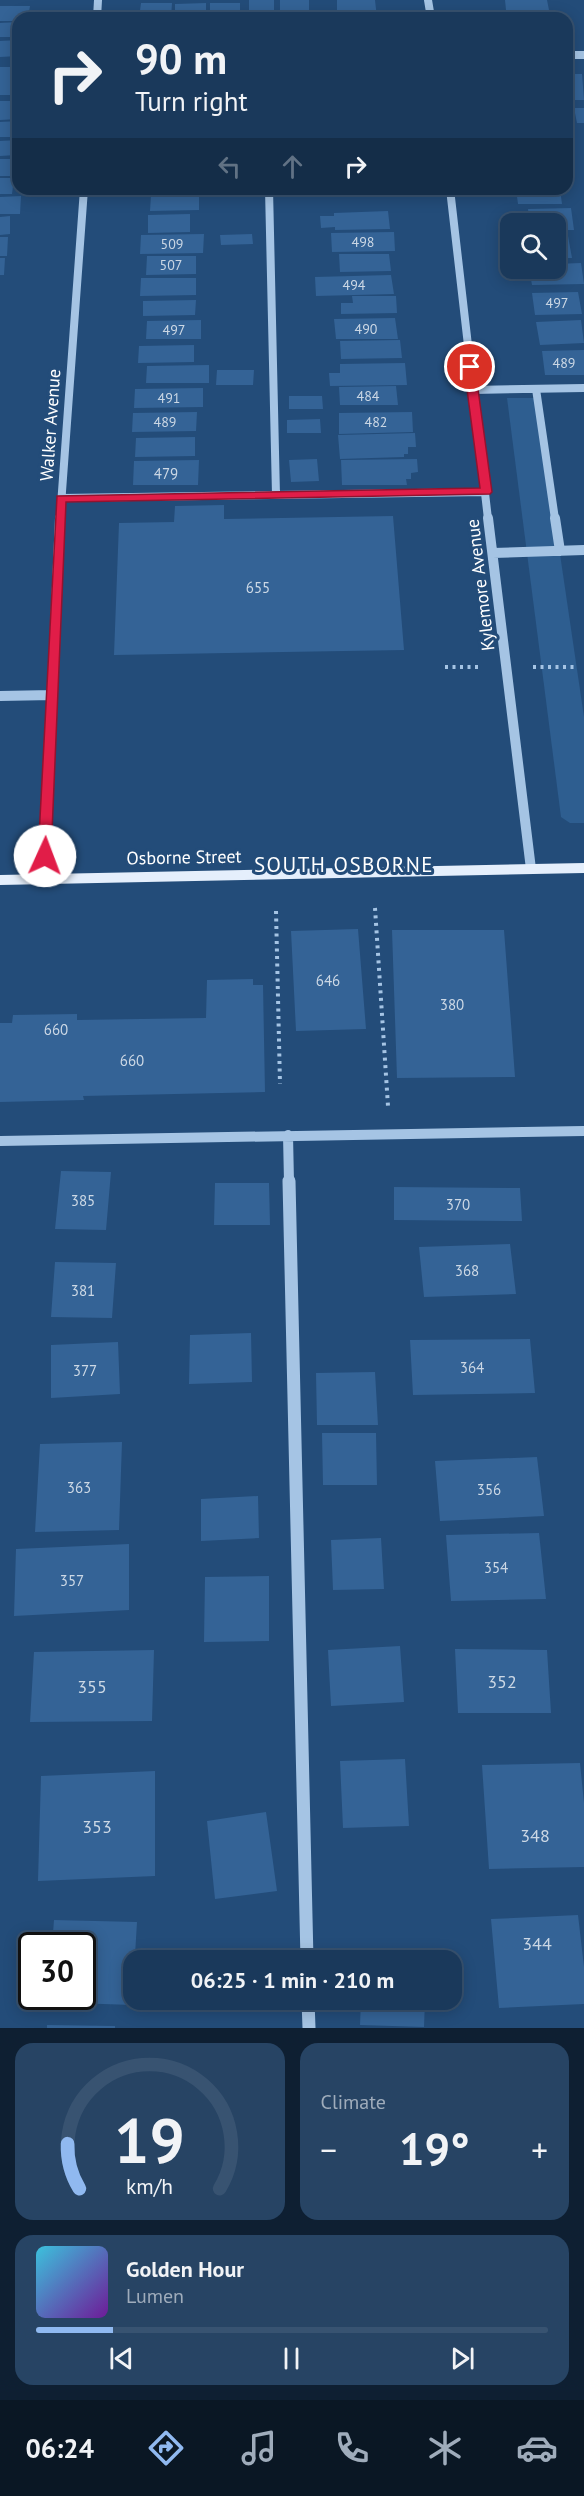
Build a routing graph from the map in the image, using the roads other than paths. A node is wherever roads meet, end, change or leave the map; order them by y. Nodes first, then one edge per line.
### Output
1 (84, 195) edge
2 (269, 195) edge
3 (451, 195) edge
4 (584, 388) edge
5 (536, 389) junction
6 (472, 390) junction
7 (486, 492) junction
8 (276, 495) junction
9 (61, 498) junction
10 (584, 550) edge
11 (560, 551) junction
12 (493, 553) junction
13 (52, 695) junction
14 (0, 696) edge
15 (584, 868) edge
16 (531, 869) junction
17 (44, 879) junction
18 (0, 880) edge
19 (584, 1131) edge
20 (288, 1135) junction
21 (0, 1142) edge
22 (307, 1950) edge
23 (308, 2010) edge
24 (309, 2028) edge

1 - 9 street, Walker Avenue
2 - 8 street
3 - 6 street, Kylemore Avenue
4 - 5 street
5 - 6 street
5 - 11 street
6 - 7 street, Kylemore Avenue
7 - 8 street
7 - 12 street, Kylemore Avenue
8 - 9 street
9 - 13 street, Walker Avenue
10 - 11 street
11 - 12 street
12 - 16 street, Kylemore Avenue
13 - 14 street
13 - 17 street, Walker Avenue
15 - 16 main road, Osborne Street
16 - 17 main road, Osborne Street
17 - 18 main road, Osborne Street
19 - 20 street
20 - 21 street
20 - 22 street
23 - 24 street

